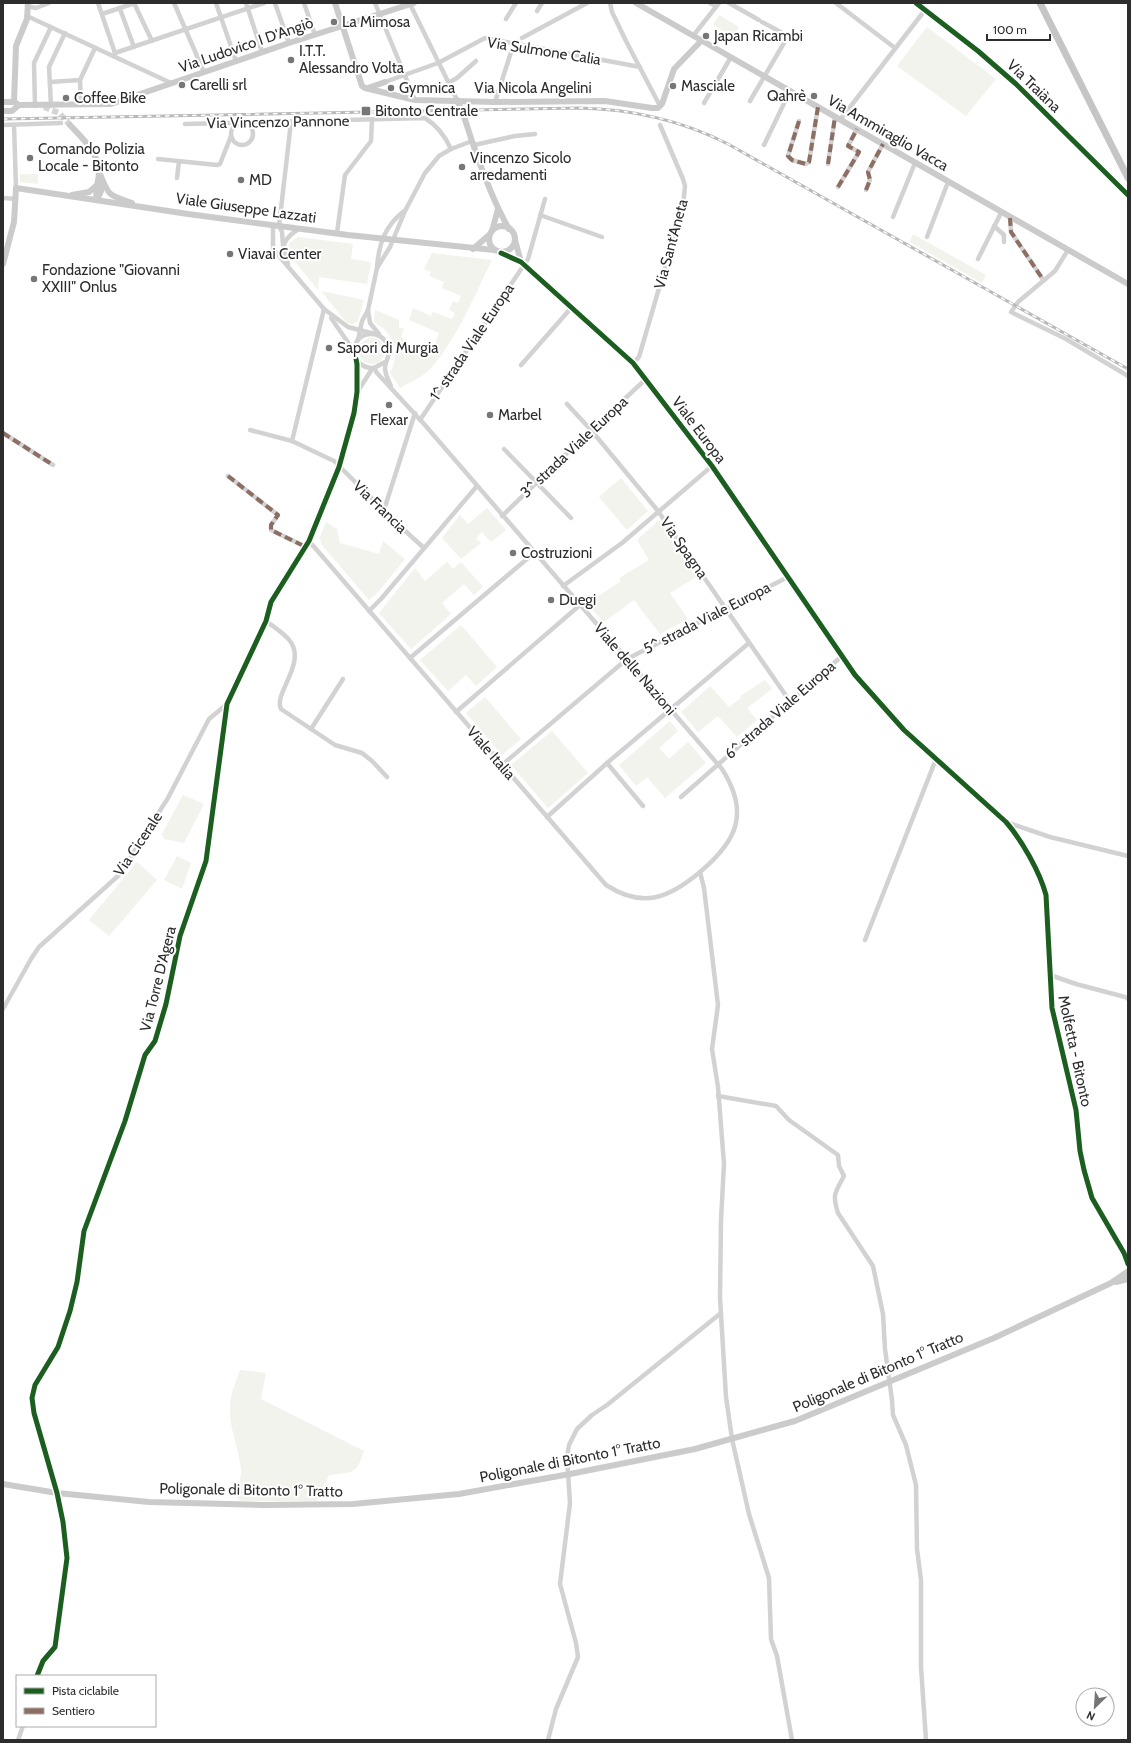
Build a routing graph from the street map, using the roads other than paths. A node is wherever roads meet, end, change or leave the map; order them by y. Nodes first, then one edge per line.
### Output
1 (49, 3) edge
2 (98, 3) edge
3 (134, 3) edge
4 (174, 3) edge
5 (216, 3) edge
6 (246, 3) edge
7 (264, 3) edge
8 (275, 3) edge
9 (304, 3) edge
10 (335, 3) edge
11 (375, 3) edge
12 (516, 3) edge
13 (542, 3) edge
14 (587, 3) edge
15 (610, 3) edge
16 (636, 3) edge
17 (710, 3) edge
18 (729, 3) edge
19 (836, 3) edge
20 (916, 3) edge
21 (1040, 3) edge
22 (412, 4) edge
23 (27, 5) edge
24 (400, 5) edge
25 (718, 5) edge
26 (120, 9) junction
27 (247, 9) junction
28 (537, 10) dead end
29 (925, 10) junction
30 (102, 14) junction
31 (380, 14) junction
32 (27, 16) junction
33 (221, 18) junction
34 (506, 19) dead end
35 (343, 26) junction
36 (51, 27) junction
37 (185, 30) junction
38 (65, 34) junction
39 (315, 35) junction
40 (693, 36) junction
41 (522, 38) dead end
42 (702, 40) junction
43 (152, 41) junction
44 (289, 43) junction
45 (514, 43) junction
46 (134, 47) junction
47 (95, 48) junction
48 (895, 48) junction
49 (262, 52) junction
50 (114, 55) junction
51 (731, 57) junction
52 (236, 61) junction
53 (476, 61) dead end
54 (438, 64) junction
55 (640, 68) junction
56 (204, 72) junction
57 (405, 76) junction
58 (765, 76) junction
59 (80, 80) junction
60 (50, 82) junction
61 (385, 82) junction
62 (172, 83) junction
63 (448, 83) junction
64 (365, 87) junction
65 (382, 91) junction
66 (790, 91) junction
67 (415, 100) junction
68 (457, 100) junction
69 (750, 101) dead end
70 (3, 102) edge
71 (495, 102) junction
72 (16, 103) junction
73 (704, 103) dead end
74 (81, 105) junction
75 (36, 106) junction
76 (51, 106) junction
77 (660, 106) junction
78 (818, 107) junction
79 (3, 111) edge
80 (838, 118) junction
81 (372, 120) junction
82 (799, 121) dead end
83 (291, 122) junction
84 (61, 123) dead end
85 (241, 123) junction
86 (185, 124) dead end
87 (3, 125) edge
88 (14, 125) junction
89 (70, 125) tunnel mouth
90 (660, 125) dead end
91 (857, 129) junction
92 (535, 134) dead end
93 (231, 136) junction
94 (473, 143) junction
95 (883, 144) junction
96 (764, 145) dead end
97 (451, 149) junction
98 (158, 159) dead end
99 (179, 161) junction
100 (915, 163) junction
101 (828, 164) dead end
102 (99, 172) junction
103 (176, 178) dead end
104 (1128, 178) edge
105 (948, 182) junction
106 (97, 184) junction
107 (838, 187) dead end
108 (16, 188) junction
109 (866, 190) dead end
110 (1128, 195) edge
111 (67, 196) junction
112 (3, 198) edge
113 (16, 199) junction
114 (545, 199) dead end
115 (97, 200) junction
116 (144, 207) junction
117 (498, 210) junction
118 (404, 211) junction
119 (1001, 212) junction
120 (540, 215) junction
121 (894, 217) dead end
122 (1010, 218) junction
123 (276, 225) junction
124 (994, 226) junction
125 (300, 228) junction
126 (509, 229) junction
127 (337, 233) junction
128 (490, 233) junction
129 (602, 237) dead end
130 (927, 237) dead end
131 (382, 239) junction
132 (515, 239) junction
133 (393, 240) junction
134 (1004, 242) dead end
135 (283, 245) junction
136 (473, 249) junction
137 (494, 250) junction
138 (1068, 250) junction
139 (502, 252) junction
140 (978, 259) dead end
141 (523, 263) junction
142 (3, 264) edge
143 (288, 265) junction
144 (377, 268) junction
145 (1042, 278) dead end
146 (1128, 284) edge
147 (572, 307) junction
148 (368, 310) junction
149 (326, 311) junction
150 (360, 330) junction
151 (375, 334) junction
152 (381, 336) junction
153 (358, 340) junction
154 (354, 351) junction
155 (356, 359) junction
156 (385, 362) junction
157 (634, 363) junction
158 (521, 365) dead end
159 (373, 368) junction
160 (1128, 376) edge
161 (646, 379) junction
162 (391, 388) junction
163 (357, 392) junction
164 (567, 404) dead end
165 (415, 413) junction
166 (420, 420) junction
167 (250, 430) dead end
168 (591, 430) junction
169 (3, 432) edge
170 (292, 441) junction
171 (504, 449) dead end
172 (53, 465) dead end
173 (712, 466) junction
174 (339, 467) junction
175 (228, 476) dead end
176 (537, 482) junction
177 (477, 486) junction
178 (384, 510) junction
179 (658, 511) junction
180 (502, 516) junction
181 (571, 518) dead end
182 (309, 541) junction
183 (306, 546) junction
184 (424, 548) junction
185 (534, 553) junction
186 (788, 577) junction
187 (563, 586) junction
188 (580, 605) junction
189 (726, 609) junction
190 (369, 611) junction
191 (266, 621) junction
192 (749, 643) junction
193 (842, 656) junction
194 (410, 658) junction
195 (627, 659) junction
196 (343, 679) dead end
197 (789, 700) junction
198 (227, 704) junction
199 (670, 709) junction
200 (456, 712) junction
201 (311, 730) junction
202 (936, 760) junction
203 (607, 763) junction
204 (718, 764) junction
205 (502, 765) junction
206 (387, 777) dead end
207 (681, 797) dead end
208 (643, 806) dead end
209 (547, 818) junction
210 (1006, 822) junction
211 (1128, 856) edge
212 (700, 872) junction
213 (865, 940) dead end
214 (1050, 975) junction
215 (1128, 999) edge
216 (3, 1009) edge
217 (718, 1096) junction
218 (1117, 1239) junction
219 (1128, 1251) edge
220 (1128, 1264) edge
221 (1127, 1274) edge
222 (1128, 1279) edge
223 (1111, 1283) junction
224 (721, 1312) junction
225 (889, 1382) junction
226 (732, 1439) junction
227 (570, 1474) junction
228 (3, 1484) edge
229 (57, 1493) junction
230 (37, 1675) edge
231 (22, 1727) edge
232 (18, 1740) edge
233 (548, 1740) edge
234 (792, 1740) edge
235 (926, 1740) edge

1 - 23 street
2 - 30 street
3 - 26 street
3 - 43 street
4 - 37 street
5 - 33 street
6 - 27 street
7 - 27 street
8 - 44 street
9 - 39 street
10 - 35 street
11 - 31 street
12 - 34 street
13 - 28 street
14 - 41 street
15 - 55 street
16 - 40 street, Via Ammiraglio Vacca
17 - 25 street
18 - 58 street
19 - 48 street
20 - 29 street, Via Traiàna
21 - 104 main road
22 - 24 street, Via Ludovico I D'Angiò
22 - 54 street
23 - 32 street
24 - 31 street, Via Ludovico I D'Angiò
25 - 40 street
26 - 30 street
26 - 46 street
27 - 33 street
27 - 49 street
29 - 48 street
29 - 110 street, Via Traiàna
30 - 50 street
31 - 35 street, Via Ludovico I D'Angiò
31 - 57 street
32 - 36 street, Via Ludovico I D'Angiò
32 - 72 street
33 - 37 street
33 - 52 street
35 - 39 street, Via Ludovico I D'Angiò
35 - 64 street
36 - 38 street, Via Ludovico I D'Angiò
36 - 75 street
37 - 43 street
37 - 56 street
38 - 47 street, Via Ludovico I D'Angiò
38 - 60 street
39 - 44 street, Via Ludovico I D'Angiò
40 - 42 street, Via Ammiraglio Vacca
42 - 51 street, Via Ammiraglio Vacca
42 - 77 street
43 - 46 street
44 - 49 street, Via Ludovico I D'Angiò
45 - 54 street, Via Sulmone Calia
45 - 55 street, Via Sulmone Calia
45 - 71 street
46 - 50 street
47 - 50 street, Via Ludovico I D'Angiò
47 - 59 street
48 - 80 street
49 - 52 street, Via Ludovico I D'Angiò
50 - 62 street, Via Ludovico I D'Angiò
51 - 58 street, Via Ammiraglio Vacca
51 - 73 street
52 - 56 street, Via Ludovico I D'Angiò
53 - 63 street
54 - 57 street, Via Sulmone Calia
54 - 63 street
55 - 77 street
56 - 62 street, Via Ludovico I D'Angiò
57 - 61 street, Via Sulmone Calia
57 - 67 street
58 - 66 street, Via Ammiraglio Vacca
58 - 69 street
59 - 60 street
59 - 74 street
60 - 76 street
61 - 64 street
61 - 65 street
62 - 74 street
63 - 68 street
64 - 65 street, Via Nicola Angelini
65 - 67 street, Via Nicola Angelini
66 - 78 street, Via Ammiraglio Vacca
66 - 96 street
67 - 68 street, Via Nicola Angelini
68 - 71 street, Via Nicola Angelini
68 - 94 street
70 - 72 street
71 - 77 street, Via Nicola Angelini
72 - 75 street
72 - 79 street
74 - 76 street
75 - 76 street
78 - 80 street, Via Ammiraglio Vacca
78 - 82 street
80 - 91 street, Via Ammiraglio Vacca
80 - 101 street
81 - 83 street, Via Vincenzo Pannone
81 - 97 street, Via Vincenzo Pannone
81 - 127 street
83 - 85 street, Via Vincenzo Pannone
83 - 123 street
84 - 88 street
85 - 86 street, Via Vincenzo Pannone
85 - 93 street
85 - 93 street
87 - 88 street
88 - 108 street
89 - 102 street
90 - 157 street, Via Sant'Aneta
91 - 95 street, Via Ammiraglio Vacca
91 - 107 street
92 - 94 street
93 - 99 street
94 - 97 street
94 - 117 street
95 - 100 street, Via Ammiraglio Vacca
95 - 109 street
97 - 118 street
98 - 99 street
99 - 103 street
100 - 105 street, Via Ammiraglio Vacca
100 - 121 street
102 - 106 street
102 - 115 street
102 - 116 street
105 - 119 street, Via Ammiraglio Vacca
105 - 130 street
106 - 111 street
106 - 115 street
108 - 111 street, Viale Giuseppe Lazzati
108 - 113 street
111 - 115 street, Viale Giuseppe Lazzati
112 - 113 street
113 - 142 street
114 - 120 street, 1^ strada Viale Europa
115 - 116 street, Viale Giuseppe Lazzati
116 - 123 street, Viale Giuseppe Lazzati
117 - 126 street
117 - 128 street
118 - 131 street
118 - 133 street
119 - 122 street, Via Ammiraglio Vacca
119 - 124 street
120 - 129 street
120 - 141 street, 1^ strada Viale Europa
122 - 138 street, Via Ammiraglio Vacca
122 - 145 street
123 - 125 street, Viale Giuseppe Lazzati
123 - 135 street
123 - 143 street
124 - 134 street
124 - 140 street
125 - 127 street, Viale Giuseppe Lazzati
125 - 135 street
126 - 128 street
126 - 132 street
127 - 131 street, Viale Giuseppe Lazzati
128 - 136 street
128 - 137 street
131 - 133 street, Viale Giuseppe Lazzati
131 - 144 street
132 - 139 street
132 - 141 street
133 - 136 street, Viale Giuseppe Lazzati
133 - 144 street
135 - 143 street
136 - 137 street, Viale Giuseppe Lazzati
137 - 139 street
138 - 146 street, Via Ammiraglio Vacca
138 - 160 street
139 - 141 street, Viale Europa
141 - 147 street, Viale Europa
141 - 166 street, 1^ strada Viale Europa
143 - 149 street
144 - 148 street
147 - 157 street, Viale Europa
147 - 158 street
148 - 150 street
148 - 152 street
149 - 150 street
149 - 154 street
149 - 170 street
150 - 151 street
150 - 153 street
151 - 152 street
151 - 153 street
152 - 156 street
153 - 154 street
154 - 155 street
155 - 159 street
155 - 163 street, Via Torre D'Agera
156 - 159 street
156 - 162 street, Viale delle Nazioni
157 - 161 street, Viale Europa
159 - 162 street, Viale delle Nazioni
159 - 163 street
161 - 168 street, 3^ strada Viale Europa
161 - 173 street, Viale Europa
162 - 165 street, Viale delle Nazioni
163 - 174 street, Via Torre D'Agera
164 - 168 street, Via Spagna
165 - 166 street, Viale delle Nazioni
165 - 178 street
166 - 177 street, Viale delle Nazioni
167 - 170 street, Via Francia
168 - 176 street, 3^ strada Viale Europa
168 - 179 street, Via Spagna
169 - 172 street
170 - 174 street, Via Francia
171 - 176 street
173 - 179 street
173 - 186 street, Viale Europa
174 - 178 street, Via Francia
174 - 182 street, Via Torre D'Agera
175 - 183 street
176 - 180 street, 3^ strada Viale Europa
176 - 181 street
177 - 180 street, Viale delle Nazioni
177 - 184 street
178 - 184 street, Via Francia
179 - 187 street
179 - 189 street, Via Spagna
180 - 185 street, Viale delle Nazioni
182 - 183 street, Via Torre D'Agera
182 - 190 street, Viale Italia
183 - 191 street, Via Torre D'Agera
184 - 190 street
185 - 187 street, Viale delle Nazioni
185 - 194 street
186 - 189 street, 5^ strada Viale Europa
186 - 193 street, Viale Europa
187 - 188 street, Viale delle Nazioni
188 - 195 street, Viale delle Nazioni
188 - 200 street
189 - 192 street, Via Spagna
189 - 195 street, 5^ strada Viale Europa
190 - 194 street, Viale Italia
191 - 198 street, Via Torre D'Agera
191 - 201 street
192 - 197 street, Via Spagna
192 - 199 street
193 - 197 street, 6^ strada Viale Europa
193 - 202 street, Viale Europa
194 - 200 street, Viale Italia
195 - 199 street, Viale delle Nazioni
195 - 205 street, 5^ strada Viale Europa
196 - 201 street
197 - 204 street, 6^ strada Viale Europa
198 - 216 street, Via Cicerale
198 - 229 street, Via Torre D'Agera
199 - 203 street
199 - 204 street, Viale delle Nazioni
200 - 205 street, Viale Italia
201 - 206 street
202 - 210 street, Molfetta - Bitonto
202 - 213 street
203 - 208 street
203 - 209 street
204 - 207 street, 6^ strada Viale Europa
204 - 212 street, Viale delle Nazioni
205 - 209 street, Viale Italia
209 - 212 street, Viale Italia
210 - 211 street
210 - 214 street, Molfetta - Bitonto
212 - 217 street
214 - 215 street
214 - 218 street, Molfetta - Bitonto
217 - 224 street
217 - 225 street
218 - 219 street, Molfetta - Bitonto
218 - 220 street, Molfetta - Bitonto
220 - 221 street
221 - 223 street
222 - 223 street
223 - 225 street, Poligonale di Bitonto 1° Tratto
224 - 226 street
224 - 227 street
225 - 226 street, Poligonale di Bitonto 1° Tratto
225 - 235 street
226 - 227 street, Poligonale di Bitonto 1° Tratto
226 - 234 street
227 - 229 street, Poligonale di Bitonto 1° Tratto
227 - 233 street
228 - 229 street, Poligonale di Bitonto 1° Tratto
229 - 230 street, Via Torre D'Agera
231 - 232 street

